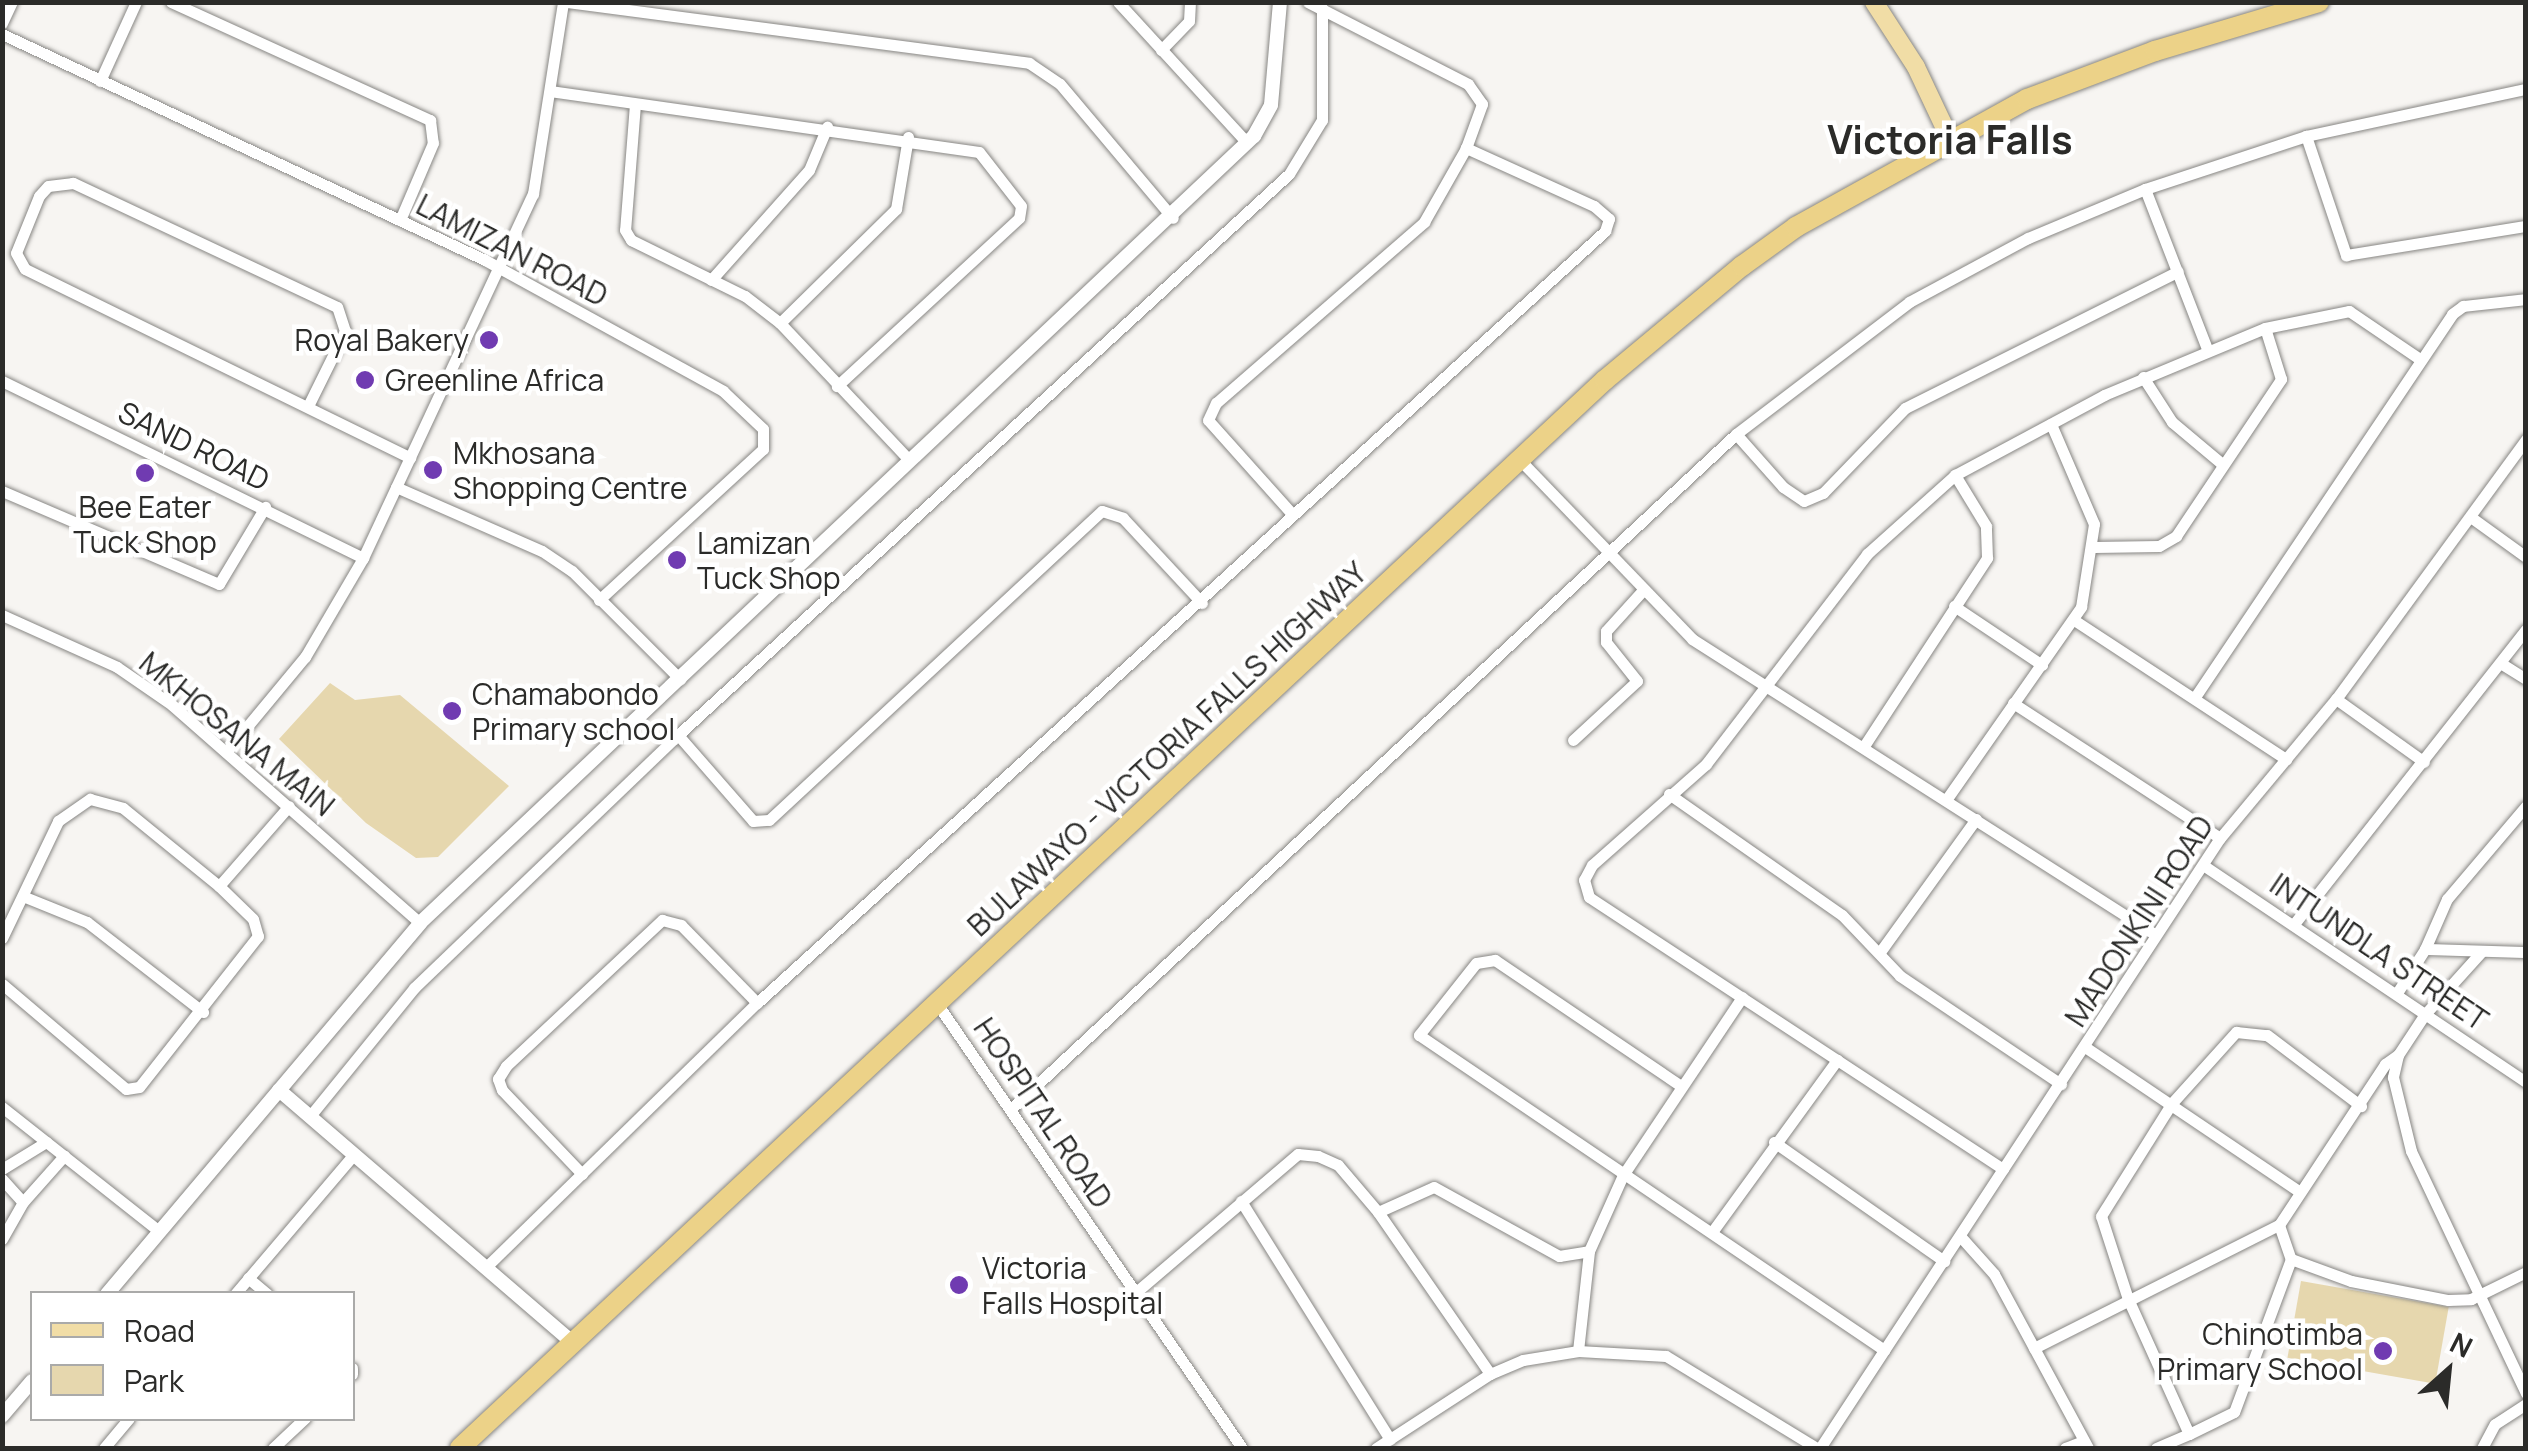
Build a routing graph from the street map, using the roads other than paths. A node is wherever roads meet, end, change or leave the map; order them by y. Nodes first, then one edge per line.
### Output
1 (12, 2) edge
2 (136, 2) edge
3 (171, 2) edge
4 (565, 2) edge
5 (1118, 2) edge
6 (1190, 2) edge
7 (1280, 2) edge
8 (1308, 2) edge
9 (1874, 2) edge
10 (2319, 2) edge
11 (1322, 8) junction
12 (2, 23) edge
13 (2, 34) edge
14 (1161, 50) junction
15 (100, 81) junction
16 (2526, 89) edge
17 (550, 91) junction
18 (634, 104) junction
19 (827, 128) junction
20 (2306, 136) junction
21 (908, 137) junction
22 (1950, 140) junction
23 (1246, 143) junction
24 (1466, 148) junction
25 (2145, 190) junction
26 (1173, 218) junction
27 (400, 220) junction
28 (2526, 226) edge
29 (497, 267) junction
30 (2178, 271) junction
31 (711, 280) junction
32 (2526, 299) edge
33 (780, 323) junction
34 (2264, 328) junction
35 (2206, 349) junction
36 (2421, 360) junction
37 (2143, 377) junction
38 (2, 382) edge
39 (837, 386) junction
40 (308, 406) junction
41 (2051, 424) junction
42 (1736, 434) junction
43 (2526, 439) edge
44 (410, 458) junction
45 (908, 460) junction
46 (1520, 460) junction
47 (2222, 464) junction
48 (1955, 475) junction
49 (396, 487) junction
50 (2, 490) edge
51 (264, 507) junction
52 (1293, 515) junction
53 (2472, 518) junction
54 (2094, 546) junction
55 (1608, 554) junction
56 (2526, 557) edge
57 (363, 558) junction
58 (1643, 590) junction
59 (598, 600) junction
60 (1202, 602) junction
61 (1954, 606) junction
62 (2, 615) edge
63 (2074, 620) junction
64 (2526, 629) edge
65 (2042, 664) junction
66 (2502, 664) junction
67 (680, 679) junction
68 (2526, 679) edge
69 (1770, 686) junction
70 (2195, 697) junction
71 (2336, 699) junction
72 (2014, 703) junction
73 (678, 735) junction
74 (1573, 740) dead end
75 (1864, 746) junction
76 (226, 752) junction
77 (2286, 759) junction
78 (2424, 762) junction
79 (1669, 794) junction
80 (1946, 800) junction
81 (289, 806) junction
82 (2526, 806) edge
83 (1976, 819) junction
84 (2220, 838) junction
85 (2203, 864) junction
86 (218, 886) junction
87 (25, 897) junction
88 (420, 923) junction
89 (2294, 924) junction
90 (2156, 936) junction
91 (2, 938) edge
92 (2424, 949) junction
93 (2482, 951) junction
94 (1880, 952) junction
95 (2526, 952) edge
96 (2, 984) edge
97 (2397, 993) junction
98 (1742, 997) junction
99 (757, 1003) junction
100 (938, 1005) junction
101 (203, 1012) junction
102 (2425, 1014) junction
103 (2085, 1047) junction
104 (2398, 1055) junction
105 (1836, 1060) junction
106 (2526, 1082) edge
107 (2061, 1084) junction
108 (1682, 1086) junction
109 (279, 1090) junction
110 (2172, 1104) junction
111 (2, 1106) edge
112 (2361, 1106) junction
113 (1012, 1108) junction
114 (310, 1116) junction
115 (46, 1142) junction
116 (1774, 1142) junction
117 (354, 1154) junction
118 (64, 1156) junction
119 (2, 1169) edge
120 (2003, 1170) junction
121 (582, 1174) junction
122 (1623, 1175) junction
123 (2, 1179) edge
124 (2300, 1192) junction
125 (1241, 1201) junction
126 (23, 1202) junction
127 (1378, 1212) junction
128 (2279, 1224) junction
129 (160, 1232) junction
130 (1712, 1232) junction
131 (1960, 1236) junction
132 (2, 1239) edge
133 (1589, 1251) junction
134 (2292, 1259) junction
135 (1944, 1261) junction
136 (486, 1268) junction
137 (2526, 1272) edge
138 (248, 1278) junction
139 (110, 1291) edge
140 (237, 1291) edge
141 (263, 1291) edge
142 (1135, 1293) junction
143 (2480, 1295) junction
144 (2128, 1299) junction
145 (574, 1344) junction
146 (2034, 1348) junction
147 (1884, 1350) junction
148 (1578, 1351) junction
149 (1490, 1374) junction
150 (30, 1383) edge
151 (2526, 1393) edge
152 (2526, 1404) edge
153 (2, 1416) edge
154 (126, 1421) edge
155 (302, 1421) edge
156 (2189, 1434) junction
157 (1390, 1439) junction
158 (2086, 1445) edge
159 (104, 1448) edge
160 (273, 1448) edge
161 (460, 1448) edge
162 (1242, 1448) edge
163 (1376, 1448) edge
164 (1818, 1448) edge
165 (2065, 1448) edge
166 (2156, 1448) edge
167 (2482, 1448) edge

1 - 12 street
2 - 15 street
3 - 27 street
4 - 17 street
4 - 26 street
5 - 14 street
6 - 14 street
7 - 23 street
8 - 11 street
9 - 22 main road
10 - 22 highway, BULAWAYO - VICTORIA FALLS HIGHWAY
11 - 24 street
11 - 73 street
13 - 15 street, LAMIZAN ROAD
14 - 23 street
15 - 27 street, LAMIZAN ROAD
16 - 20 street
17 - 18 street
17 - 29 street
18 - 19 street
18 - 31 street
19 - 21 street
19 - 31 street
20 - 25 street
20 - 28 street
21 - 33 street
21 - 39 street
22 - 46 highway, BULAWAYO - VICTORIA FALLS HIGHWAY
23 - 26 street
24 - 52 street
24 - 52 street
25 - 30 street
25 - 42 street
26 - 45 street
27 - 29 street, LAMIZAN ROAD
29 - 44 street
29 - 59 street, LAMIZAN ROAD
30 - 35 street
30 - 42 street
31 - 33 street
32 - 36 street
33 - 39 street
34 - 35 street
34 - 36 street
34 - 47 street
35 - 37 street
36 - 70 street
37 - 41 street
37 - 47 street
38 - 51 street, SAND ROAD
39 - 45 street
40 - 40 street
40 - 44 street
41 - 48 street
41 - 54 street
42 - 55 street
43 - 53 street, MADONKINI ROAD
44 - 49 street
45 - 67 street
46 - 55 street
46 - 100 highway, BULAWAYO - VICTORIA FALLS HIGHWAY
47 - 54 street
48 - 61 street
48 - 69 street
49 - 57 street
49 - 59 street
50 - 51 street
51 - 57 street, SAND ROAD
52 - 60 street
53 - 56 street
53 - 71 street, MADONKINI ROAD
54 - 63 street
55 - 58 street
55 - 113 street
57 - 76 street
58 - 69 street
58 - 74 street
59 - 67 street
60 - 73 street
60 - 99 street
61 - 65 street
61 - 75 street
62 - 76 street, MKHOSANA MAIN
63 - 65 street
63 - 70 street
64 - 66 street
65 - 72 street
66 - 68 street
66 - 78 street
67 - 88 street
69 - 75 street
69 - 79 street
70 - 77 street
71 - 77 street, MADONKINI ROAD
71 - 78 street
72 - 80 street
72 - 84 street
73 - 114 street
75 - 80 street
76 - 81 street, MKHOSANA MAIN
77 - 84 street, MADONKINI ROAD
78 - 89 street
79 - 94 street
79 - 98 street
80 - 83 street
81 - 86 street
81 - 88 street, MKHOSANA MAIN
82 - 92 street
83 - 90 street
83 - 94 street
84 - 85 street, MADONKINI ROAD
85 - 89 street, INTUNDLA STREET
85 - 90 street, MADONKINI ROAD
86 - 87 street
86 - 101 street
87 - 91 street
87 - 101 street
88 - 109 street
89 - 97 street, INTUNDLA STREET
90 - 103 street, MADONKINI ROAD
92 - 93 street
92 - 97 street
93 - 95 street
93 - 102 street
94 - 107 street
96 - 101 street
97 - 102 street, INTUNDLA STREET
98 - 105 street
98 - 108 street
99 - 121 street
99 - 121 street
100 - 113 street, HOSPITAL ROAD
100 - 145 highway, BULAWAYO - VICTORIA FALLS HIGHWAY
102 - 104 street
102 - 106 street, INTUNDLA STREET
103 - 107 street, MADONKINI ROAD
103 - 110 street
104 - 112 street
104 - 143 street
105 - 116 street
105 - 120 street
107 - 120 street, MADONKINI ROAD
108 - 122 street
108 - 122 street
109 - 114 street
109 - 129 street
110 - 112 street
110 - 124 street
110 - 144 street
111 - 115 street
112 - 124 street
113 - 142 street, HOSPITAL ROAD
114 - 117 street
115 - 118 street
115 - 119 street
116 - 130 street
116 - 135 street
117 - 136 street
117 - 138 street
118 - 126 street
118 - 129 street
120 - 131 street, MADONKINI ROAD
121 - 136 street
122 - 130 street
122 - 133 street
123 - 126 street
124 - 128 street
125 - 127 street
125 - 142 street
125 - 157 street
126 - 132 street
127 - 133 street
127 - 149 street
128 - 134 street
128 - 144 street
129 - 139 street
130 - 147 street
131 - 135 street, MADONKINI ROAD
131 - 146 street
133 - 148 street
134 - 143 street
134 - 156 street
135 - 147 street, MADONKINI ROAD
136 - 145 street
137 - 143 street
138 - 140 street
138 - 141 street
142 - 162 street, HOSPITAL ROAD
143 - 151 street
144 - 146 street
144 - 156 street
145 - 161 highway, BULAWAYO - VICTORIA FALLS HIGHWAY
146 - 158 street
147 - 164 street, MADONKINI ROAD
148 - 149 street
148 - 164 street
149 - 157 street
150 - 153 street
152 - 167 street
154 - 159 street
155 - 160 street
156 - 166 street
157 - 163 street
158 - 165 street

